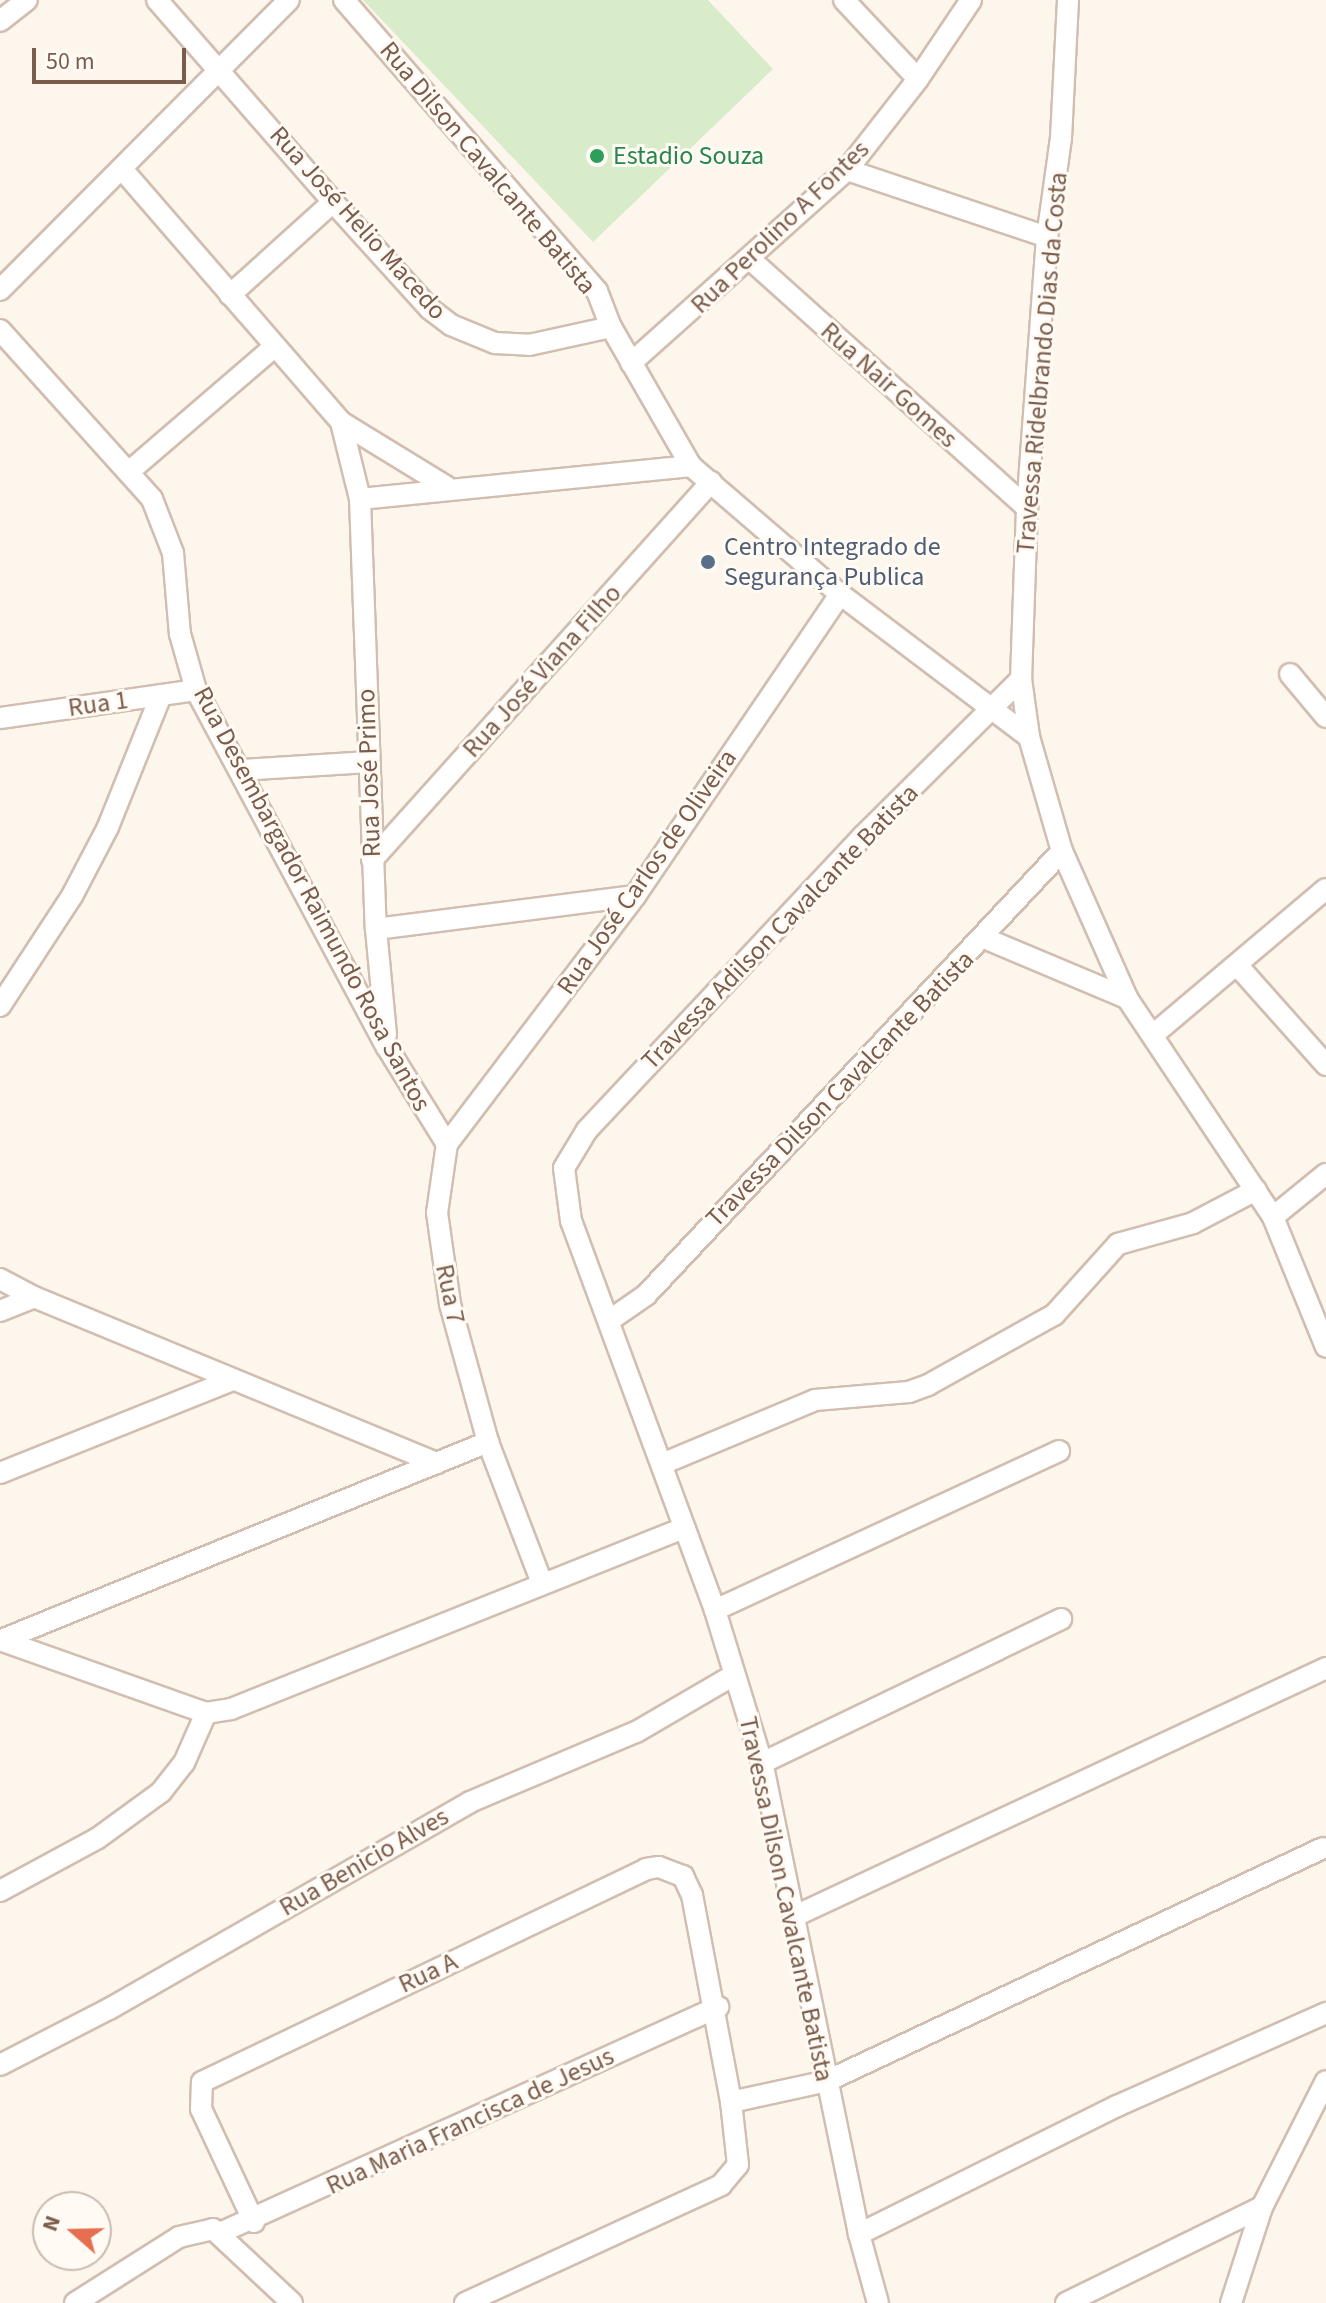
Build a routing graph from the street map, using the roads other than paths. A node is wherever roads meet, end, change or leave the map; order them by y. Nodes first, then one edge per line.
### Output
1 (27, 0) edge
2 (157, 0) edge
3 (289, 0) edge
4 (344, 0) edge
5 (844, 0) edge
6 (971, 0) edge
7 (1068, 0) edge
8 (0, 21) edge
9 (221, 68) junction
10 (918, 79) junction
11 (122, 169) junction
12 (847, 170) junction
13 (333, 202) junction
14 (1047, 237) junction
15 (751, 260) junction
16 (0, 290) edge
17 (230, 295) junction
18 (611, 327) junction
19 (0, 330) edge
20 (273, 348) junction
21 (631, 363) junction
22 (341, 422) junction
23 (691, 466) junction
24 (131, 470) junction
25 (711, 482) junction
26 (447, 487) junction
27 (360, 499) junction
28 (1027, 508) junction
29 (840, 594) junction
30 (1290, 674) dead end
31 (1021, 679) junction
32 (196, 690) junction
33 (161, 695) junction
34 (990, 709) junction
35 (1326, 717) edge
36 (0, 718) edge
37 (1029, 737) junction
38 (367, 762) junction
39 (241, 770) junction
40 (1062, 851) junction
41 (372, 860) junction
42 (1326, 889) edge
43 (635, 896) junction
44 (376, 929) junction
45 (984, 938) junction
46 (1237, 965) junction
47 (1127, 998) junction
48 (0, 1006) edge
49 (1153, 1035) junction
50 (387, 1047) junction
51 (1326, 1065) edge
52 (447, 1144) junction
53 (1326, 1174) edge
54 (563, 1189) joint
55 (1256, 1190) junction
56 (1273, 1217) junction
57 (0, 1279) edge
58 (34, 1297) junction
59 (0, 1311) edge
60 (610, 1320) junction
61 (1326, 1347) edge
62 (232, 1380) junction
63 (488, 1442) junction
64 (1059, 1451) dead end
65 (437, 1463) junction
66 (662, 1464) junction
67 (0, 1473) edge
68 (683, 1528) junction
69 (542, 1583) junction
70 (715, 1610) junction
71 (1061, 1619) dead end
72 (2, 1640) edge
73 (1326, 1668) edge
74 (734, 1675) junction
75 (206, 1713) junction
76 (762, 1763) junction
77 (1323, 1848) dead end
78 (0, 1891) edge
79 (795, 1916) junction
80 (718, 2007) junction
81 (1326, 2013) edge
82 (0, 2065) edge
83 (827, 2081) junction
84 (1326, 2081) edge
85 (731, 2102) junction
86 (1262, 2207) junction
87 (254, 2222) junction
88 (222, 2232) junction
89 (859, 2234) junction
90 (75, 2303) edge
91 (292, 2303) edge
92 (465, 2303) edge
93 (878, 2303) edge
94 (1066, 2303) edge
95 (1231, 2303) edge

1 - 8 street
2 - 9 street, Rua José Helio Macedo
3 - 9 street
4 - 18 street, Rua Dilson Cavalcante Batista
5 - 10 street
6 - 10 street, Rua Perolino A Fontes
7 - 14 street, Travessa Ridelbrando Dias da Costa
9 - 11 street
9 - 13 street, Rua José Helio Macedo
10 - 12 street, Rua Perolino A Fontes
11 - 16 street
11 - 17 street
12 - 14 street
12 - 15 street, Rua Perolino A Fontes
13 - 17 street
13 - 18 street, Rua José Helio Macedo
14 - 28 street, Travessa Ridelbrando Dias da Costa
15 - 21 street, Rua Perolino A Fontes
15 - 28 street, Rua Nair Gomes
17 - 20 street
18 - 21 street, Rua Dilson Cavalcante Batista
19 - 24 street, Rua Desembargador Raimundo Rosa Santos
20 - 22 street
20 - 24 street
21 - 23 street, Rua Dilson Cavalcante Batista
22 - 26 street
22 - 27 street, Rua José Primo
23 - 25 street, Rua Dilson Cavalcante Batista
23 - 26 street
24 - 32 street, Rua Desembargador Raimundo Rosa Santos
25 - 29 street, Rua Dilson Cavalcante Batista
25 - 41 street, Rua José Viana Filho
26 - 27 street
27 - 38 street, Rua José Primo
28 - 31 street, Travessa Ridelbrando Dias da Costa
29 - 34 street, Rua Dilson Cavalcante Batista
29 - 43 street, Rua José Carlos de Oliveira
30 - 35 street
31 - 34 street, Travessa Adilson Cavalcante Batista
31 - 37 street, Travessa Ridelbrando Dias da Costa
32 - 33 street, Rua 1
32 - 39 street, Rua Desembargador Raimundo Rosa Santos
33 - 36 street, Rua 1
33 - 48 street
34 - 37 street, Rua Dilson Cavalcante Batista
34 - 54 street, Travessa Adilson Cavalcante Batista
37 - 40 street, Travessa Ridelbrando Dias da Costa
38 - 39 street
38 - 41 street, Rua José Primo
39 - 50 street, Rua Desembargador Raimundo Rosa Santos
40 - 45 street, Travessa Dilson Cavalcante Batista
40 - 47 street, Travessa Ridelbrando Dias da Costa
41 - 44 street, Rua José Primo
42 - 46 street
43 - 44 street
43 - 52 street, Rua José Carlos de Oliveira
44 - 50 street, Rua José Primo
45 - 47 street
45 - 60 street, Travessa Dilson Cavalcante Batista
46 - 49 street
46 - 51 street
47 - 49 street, Travessa Ridelbrando Dias da Costa
49 - 55 street, Travessa Ridelbrando Dias da Costa
50 - 52 street, Rua Desembargador Raimundo Rosa Santos
52 - 63 street, Rua 7
53 - 56 street
54 - 60 street, Travessa Dilson Cavalcante Batista
55 - 56 street, Travessa Ridelbrando Dias da Costa
55 - 66 street
56 - 61 street, Travessa Ridelbrando Dias da Costa
57 - 58 street
58 - 59 street
58 - 62 street
60 - 66 street, Travessa Dilson Cavalcante Batista
62 - 65 street
62 - 67 street
63 - 65 street
63 - 69 street, Rua 7
64 - 70 street
65 - 72 street
66 - 68 street, Travessa Dilson Cavalcante Batista
68 - 69 street
68 - 70 street, Travessa Dilson Cavalcante Batista
69 - 75 street
70 - 74 street, Travessa Dilson Cavalcante Batista
71 - 76 street
72 - 75 street
73 - 79 street
74 - 76 street, Travessa Dilson Cavalcante Batista
74 - 82 street, Rua Benicio Alves
75 - 78 street
76 - 79 street, Travessa Dilson Cavalcante Batista
77 - 83 street
79 - 83 street, Travessa Dilson Cavalcante Batista
80 - 85 street
80 - 87 street, Rua Maria Francisca de Jesus
80 - 87 street, Rua A
81 - 89 street
83 - 85 street
83 - 89 street, Travessa Dilson Cavalcante Batista
84 - 86 street
85 - 92 street
86 - 94 street
86 - 95 street
87 - 88 street, Rua Maria Francisca de Jesus
88 - 90 street, Rua Maria Francisca de Jesus
88 - 91 street
89 - 93 street, Travessa Dilson Cavalcante Batista

